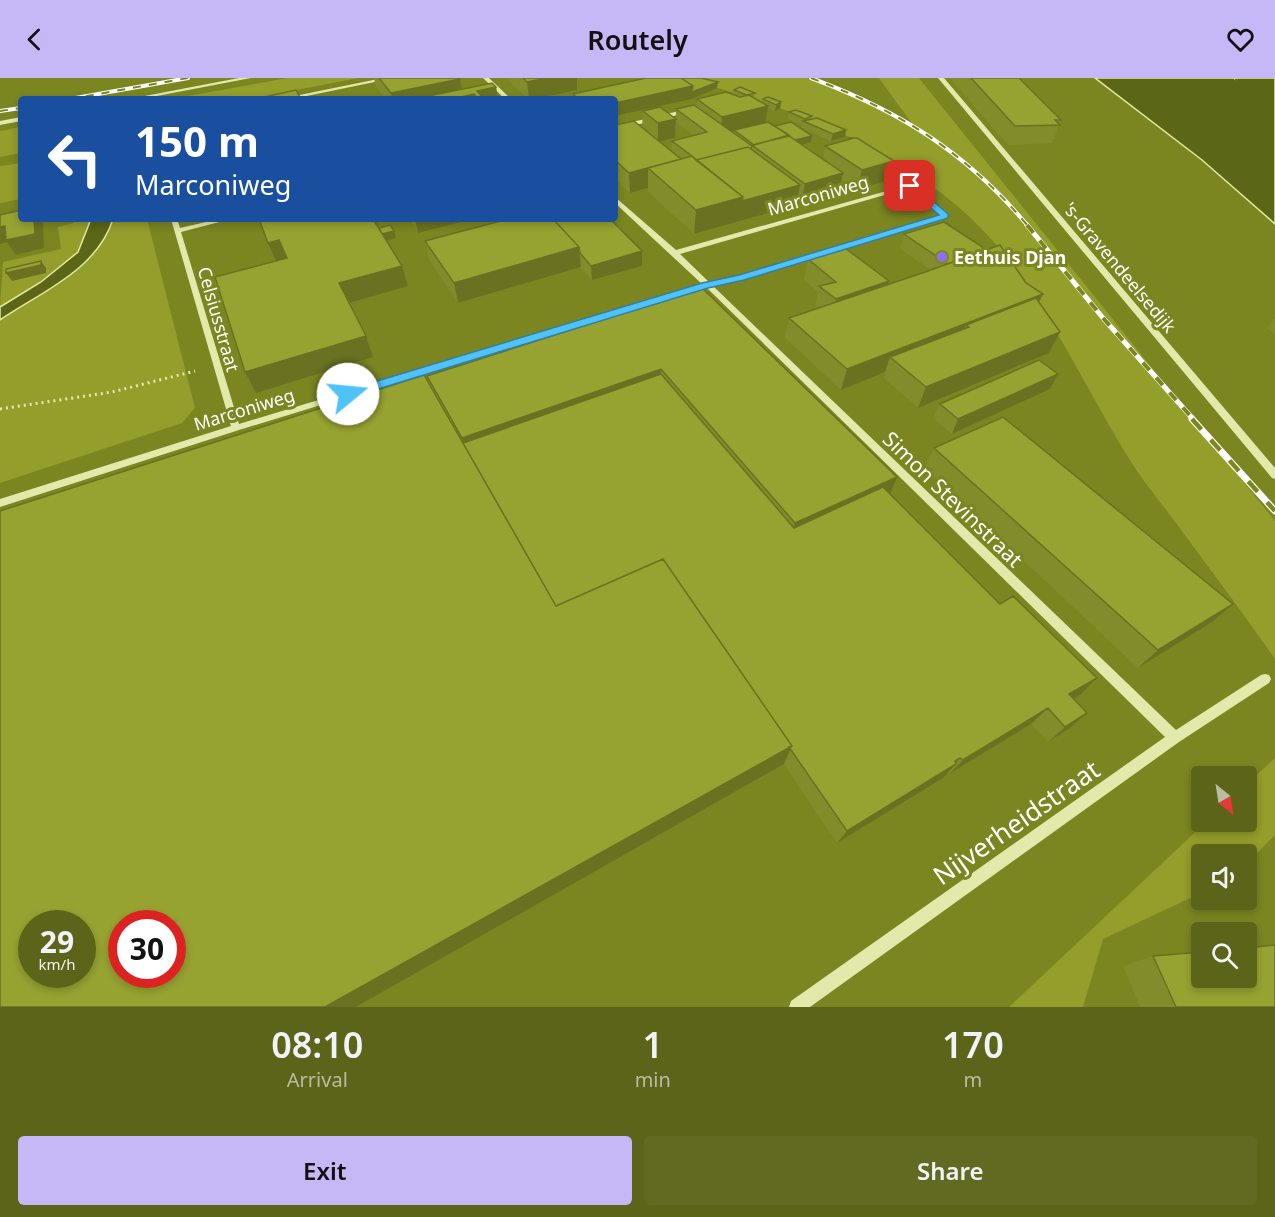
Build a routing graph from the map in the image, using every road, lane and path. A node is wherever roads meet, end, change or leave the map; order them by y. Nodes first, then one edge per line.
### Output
1 (248, 78) edge
2 (391, 78) edge
3 (486, 78) edge
4 (941, 78) edge
5 (149, 96) edge
6 (298, 96) edge
7 (505, 96) edge
8 (696, 109) edge
9 (18, 120) edge
10 (0, 123) edge
11 (618, 127) edge
12 (618, 202) edge
13 (175, 222) edge
14 (215, 222) edge
15 (177, 231) junction
16 (675, 254) junction
17 (706, 285) junction
18 (216, 366) junction
19 (0, 409) edge
20 (236, 428) junction
21 (1275, 475) edge
22 (0, 503) edge
23 (1265, 679) dead end
24 (1175, 738) junction
25 (797, 1007) edge

1 - 5 street
2 - 6 street
3 - 7 street
4 - 21 street, 's-Gravendeelsedijk
8 - 11 street
9 - 10 street
12 - 16 street, Simon Stevinstraat
13 - 15 street, Celsiusstraat
14 - 15 street
15 - 18 street, Celsiusstraat
16 - 17 street, Simon Stevinstraat
16 - 17 street, Marconiweg
17 - 20 street, Marconiweg
17 - 24 street, Simon Stevinstraat
18 - 19 path
18 - 20 street, Celsiusstraat
20 - 22 street, Marconiweg
23 - 24 street, Nijverheidstraat
24 - 25 street, Nijverheidstraat

